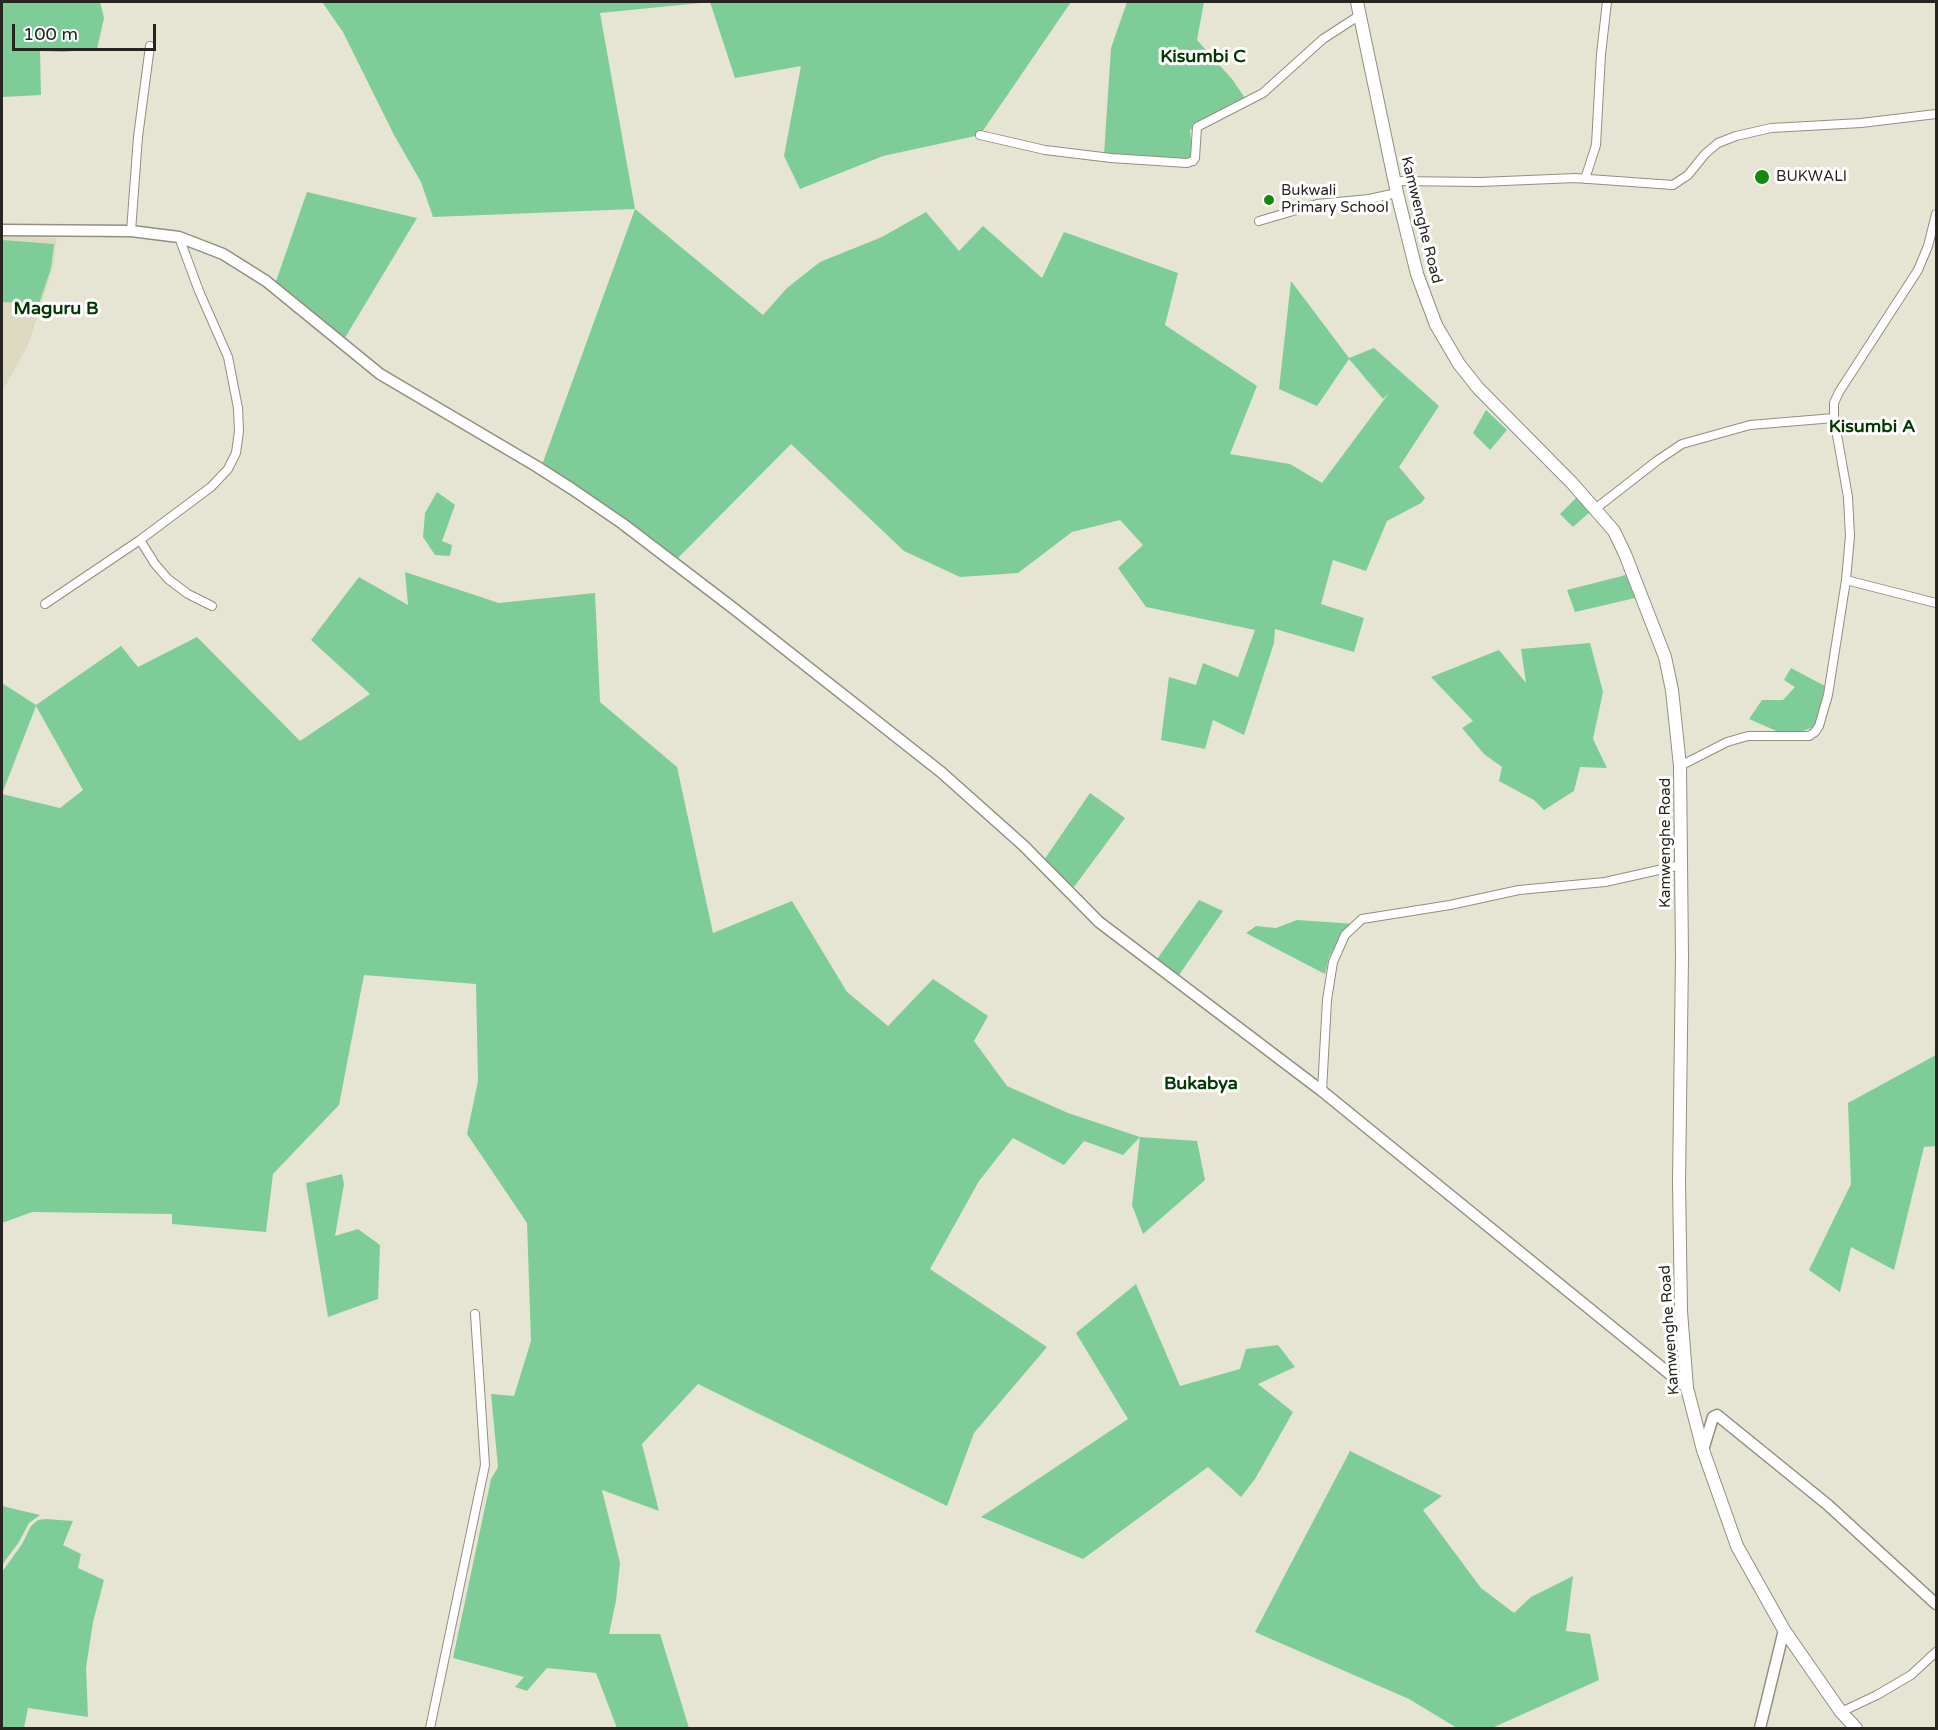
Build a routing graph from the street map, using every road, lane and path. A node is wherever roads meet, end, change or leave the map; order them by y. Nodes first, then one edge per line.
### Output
1 (1357, 2) edge
2 (1607, 2) edge
3 (1360, 15) junction
4 (150, 46) dead end
5 (1936, 114) edge
6 (980, 135) dead end
7 (1585, 179) junction
8 (1396, 187) junction
9 (1936, 214) edge
10 (1259, 221) dead end
11 (2, 231) edge
12 (131, 231) junction
13 (179, 237) junction
14 (1834, 418) junction
15 (1595, 510) junction
16 (140, 540) junction
17 (1846, 580) junction
18 (1936, 603) edge
19 (45, 604) dead end
20 (212, 606) dead end
21 (1680, 766) junction
22 (1681, 865) junction
23 (1322, 1091) junction
24 (475, 1314) dead end
25 (1687, 1388) junction
26 (1703, 1450) junction
27 (1936, 1604) edge
28 (1784, 1630) junction
29 (1936, 1652) edge
30 (1841, 1712) junction
31 (430, 1728) edge
32 (1760, 1728) edge
33 (1856, 1728) edge

1 - 3 main road, Kamwenghe Road
2 - 7 street
3 - 6 street
3 - 8 main road, Kamwenghe Road
4 - 12 street
5 - 7 street
7 - 8 street
8 - 10 street
8 - 15 main road, Kamwenghe Road
9 - 14 street
11 - 12 street
12 - 13 street
13 - 16 street
13 - 23 street
14 - 15 street
14 - 17 street
15 - 21 main road, Kamwenghe Road
16 - 19 street
16 - 20 street
17 - 18 street
17 - 21 street
21 - 22 main road, Kamwenghe Road
22 - 23 street
22 - 25 main road, Kamwenghe Road
23 - 25 street
24 - 31 street
25 - 26 main road, Kamwenghe Road
26 - 27 street
26 - 28 main road, Kamwenghe Road
28 - 30 main road, Kamwenghe Road
28 - 32 street
29 - 30 street
30 - 33 main road, Kamwenghe Road

